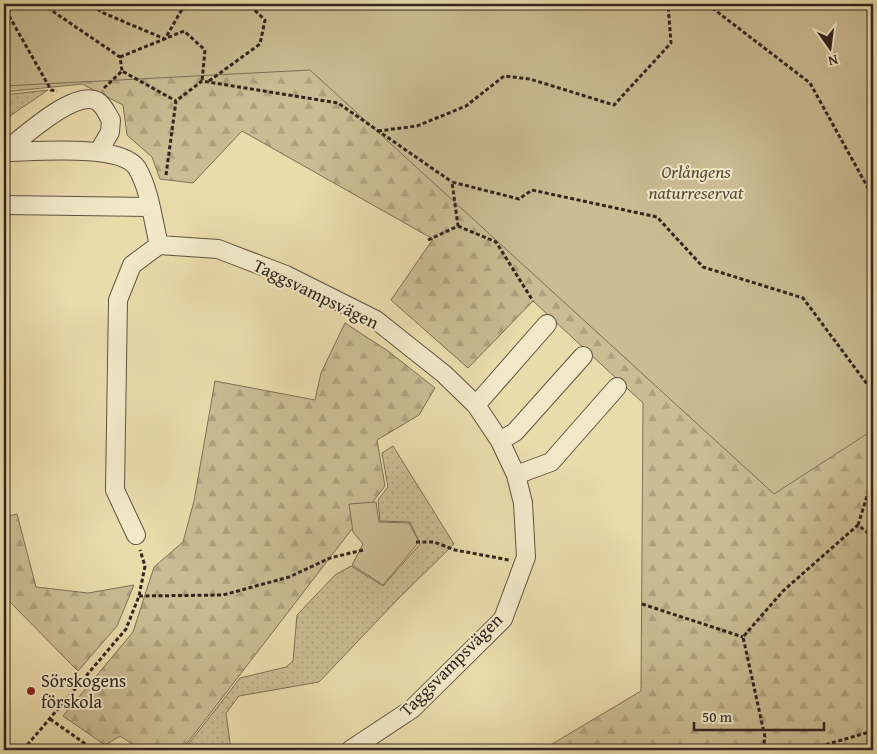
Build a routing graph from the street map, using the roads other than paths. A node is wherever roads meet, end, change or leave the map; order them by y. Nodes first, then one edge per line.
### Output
1 (99, 151) junction
2 (4, 152) edge
3 (4, 206) edge
4 (150, 207) junction
5 (159, 245) junction
6 (547, 324) dead end
7 (583, 356) dead end
8 (617, 388) dead end
9 (476, 405) junction
10 (500, 442) junction
11 (516, 475) junction
12 (136, 535) road end
13 (350, 750) edge

1 - 2 street
1 - 2 street
1 - 4 street
3 - 4 street
4 - 5 street
5 - 9 street, Taggsvampsvägen
5 - 12 street
6 - 9 street
7 - 10 street
8 - 11 street
9 - 10 street, Taggsvampsvägen
10 - 11 street, Taggsvampsvägen
11 - 13 street, Taggsvampsvägen

